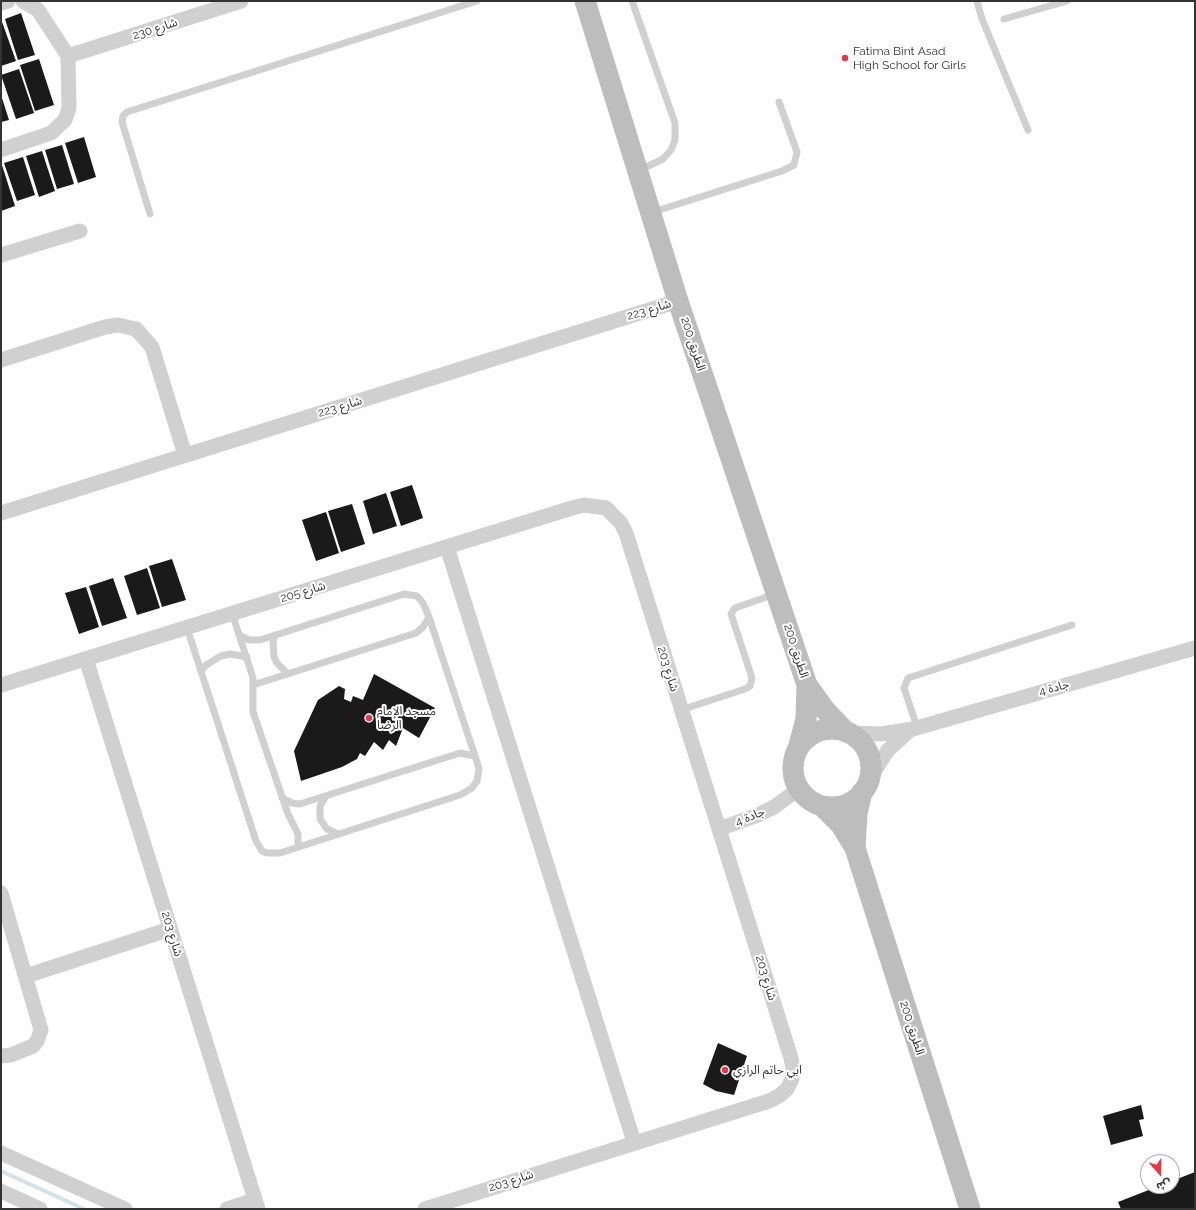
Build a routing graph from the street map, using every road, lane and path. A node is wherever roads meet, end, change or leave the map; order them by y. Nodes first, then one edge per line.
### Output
1 (8, 1) edge
2 (23, 1) edge
3 (242, 1) edge
4 (477, 1) edge
5 (585, 1) edge
6 (632, 1) edge
7 (977, 1) edge
8 (1067, 1) edge
9 (1, 3) edge
10 (1004, 20) dead end
11 (68, 56) junction
12 (779, 102) dead end
13 (1028, 130) dead end
14 (1, 150) edge
15 (638, 170) junction
16 (651, 212) junction
17 (150, 214) dead end
18 (80, 231) dead end
19 (1, 255) edge
20 (678, 301) junction
21 (1, 360) edge
22 (185, 455) junction
23 (606, 508) joint
24 (1, 512) edge
25 (447, 547) junction
26 (776, 594) junction
27 (232, 613) junction
28 (429, 617) junction
29 (1072, 625) dead end
30 (187, 628) junction
31 (240, 635) junction
32 (275, 635) junction
33 (1195, 648) edge
34 (247, 657) junction
35 (86, 659) junction
36 (201, 672) junction
37 (288, 674) junction
38 (1, 685) edge
39 (253, 685) junction
40 (807, 685) junction
41 (681, 710) junction
42 (915, 728) junction
43 (848, 733) junction
44 (797, 752) junction
45 (475, 756) junction
46 (866, 785) junction
47 (799, 789) junction
48 (326, 796) junction
49 (282, 798) junction
50 (822, 806) junction
51 (719, 829) junction
52 (338, 834) junction
53 (298, 847) junction
54 (855, 848) junction
55 (1, 893) edge
56 (170, 929) junction
57 (26, 976) junction
58 (1, 1056) edge
59 (634, 1142) junction
60 (1, 1153) edge
61 (1, 1191) edge
62 (257, 1204) edge
63 (40, 1209) edge
64 (125, 1209) edge
65 (227, 1209) edge
66 (424, 1209) edge
67 (970, 1209) edge

1 - 9 street
2 - 11 street
3 - 11 street, شارع 230
4 - 17 lane
5 - 15 main road, الطريق 200
6 - 15 lane
7 - 13 lane
8 - 10 lane
11 - 14 street
12 - 16 lane
15 - 16 main road, الطريق 200
16 - 20 main road, الطريق 200
18 - 19 street
20 - 22 street, شارع 223
20 - 26 main road, الطريق 200
21 - 22 street
22 - 24 street, شارع 223
23 - 25 street, شارع 205
23 - 41 street, شارع 203
25 - 27 street, شارع 205
25 - 59 street
26 - 40 main road, الطريق 200
26 - 41 lane
27 - 30 street, شارع 205
27 - 31 lane
28 - 32 lane
28 - 37 lane
28 - 45 lane
29 - 42 lane
30 - 35 street, شارع 205
30 - 36 lane
31 - 32 lane
31 - 34 lane
32 - 37 lane
33 - 42 street, جادة 4
34 - 36 lane
34 - 39 lane
35 - 38 street, شارع 205
35 - 56 street, شارع 203
36 - 53 lane
37 - 39 lane
39 - 49 lane
40 - 43 main road, الطريق 200
40 - 44 main road, الطريق 200
41 - 51 street, شارع 203
42 - 43 street, جادة 4
42 - 46 street, جادة 4
43 - 44 main road
43 - 46 main road
44 - 47 main road
45 - 48 lane
45 - 52 lane
46 - 50 main road
46 - 54 main road, الطريق 200
47 - 50 main road
47 - 51 street, جادة 4
48 - 49 lane
48 - 52 lane
49 - 53 lane
50 - 54 main road, الطريق 200
51 - 59 street, شارع 203
52 - 53 lane
54 - 67 main road, الطريق 200
55 - 57 street
56 - 57 street
56 - 62 street, شارع 203
57 - 58 street
59 - 66 street, شارع 203
60 - 64 street
61 - 63 street
62 - 65 street

